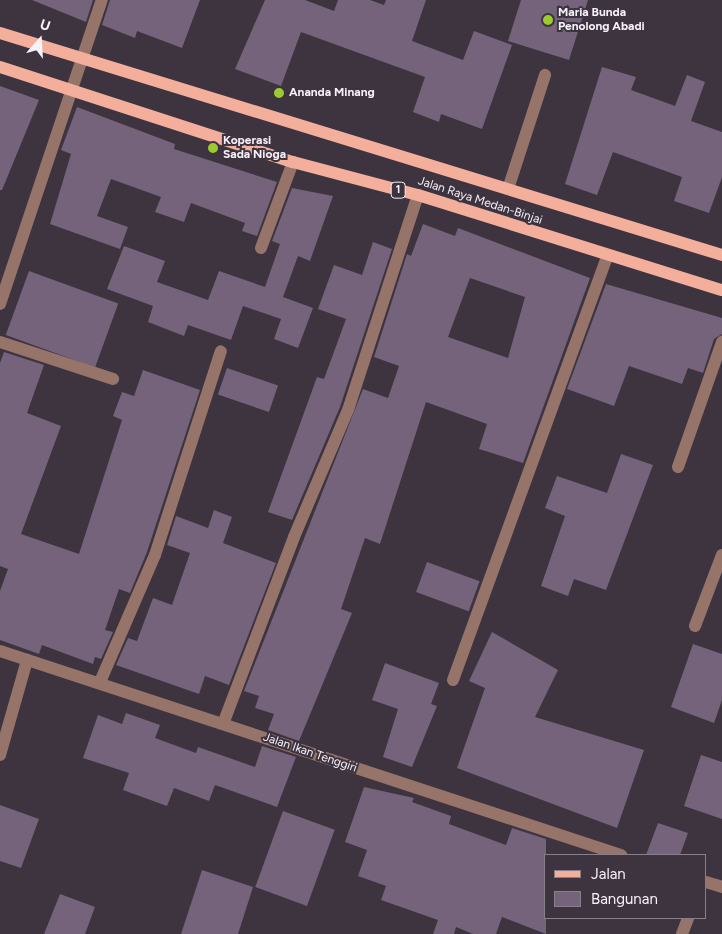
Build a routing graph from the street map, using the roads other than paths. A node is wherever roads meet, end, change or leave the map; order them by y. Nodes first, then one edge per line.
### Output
1 (102, 0) edge
2 (0, 33) edge
3 (84, 57) junction
4 (0, 67) edge
5 (545, 75) dead end
6 (74, 90) junction
7 (293, 162) junction
8 (508, 189) junction
9 (418, 195) junction
10 (261, 248) dead end
11 (722, 255) edge
12 (607, 256) junction
13 (722, 290) edge
14 (0, 304) edge
15 (0, 342) edge
16 (722, 342) edge
17 (221, 351) dead end
18 (113, 379) dead end
19 (678, 468) dead end
20 (722, 555) edge
21 (695, 626) dead end
22 (0, 651) edge
23 (27, 660) junction
24 (453, 680) dead end
25 (100, 682) junction
26 (223, 724) junction
27 (0, 755) edge
28 (618, 854) edge
29 (707, 882) edge
30 (722, 887) edge
31 (688, 919) edge
32 (682, 934) edge

1 - 3 street
2 - 3 main road, Jalan Raya Medan-Binjai
3 - 6 street
3 - 8 main road, Jalan Raya Medan-Binjai
4 - 6 main road, Jalan Raya Medan-Binjai / 1
5 - 8 street
6 - 7 main road, Jalan Raya Medan-Binjai / 1
6 - 14 street
7 - 9 main road, Jalan Raya Medan-Binjai / 1
7 - 10 street
8 - 11 main road, Jalan Raya Medan-Binjai
9 - 12 main road, Jalan Raya Medan-Binjai / 1
9 - 26 street
12 - 13 main road, Jalan Raya Medan-Binjai / 1
12 - 24 street
15 - 18 street
16 - 19 street
17 - 25 street
20 - 21 street
22 - 23 street, Jalan Ikan Tenggiri
23 - 25 street, Jalan Ikan Tenggiri
23 - 27 street
25 - 26 street, Jalan Ikan Tenggiri
26 - 28 street, Jalan Ikan Tenggiri
29 - 30 street
31 - 32 street

